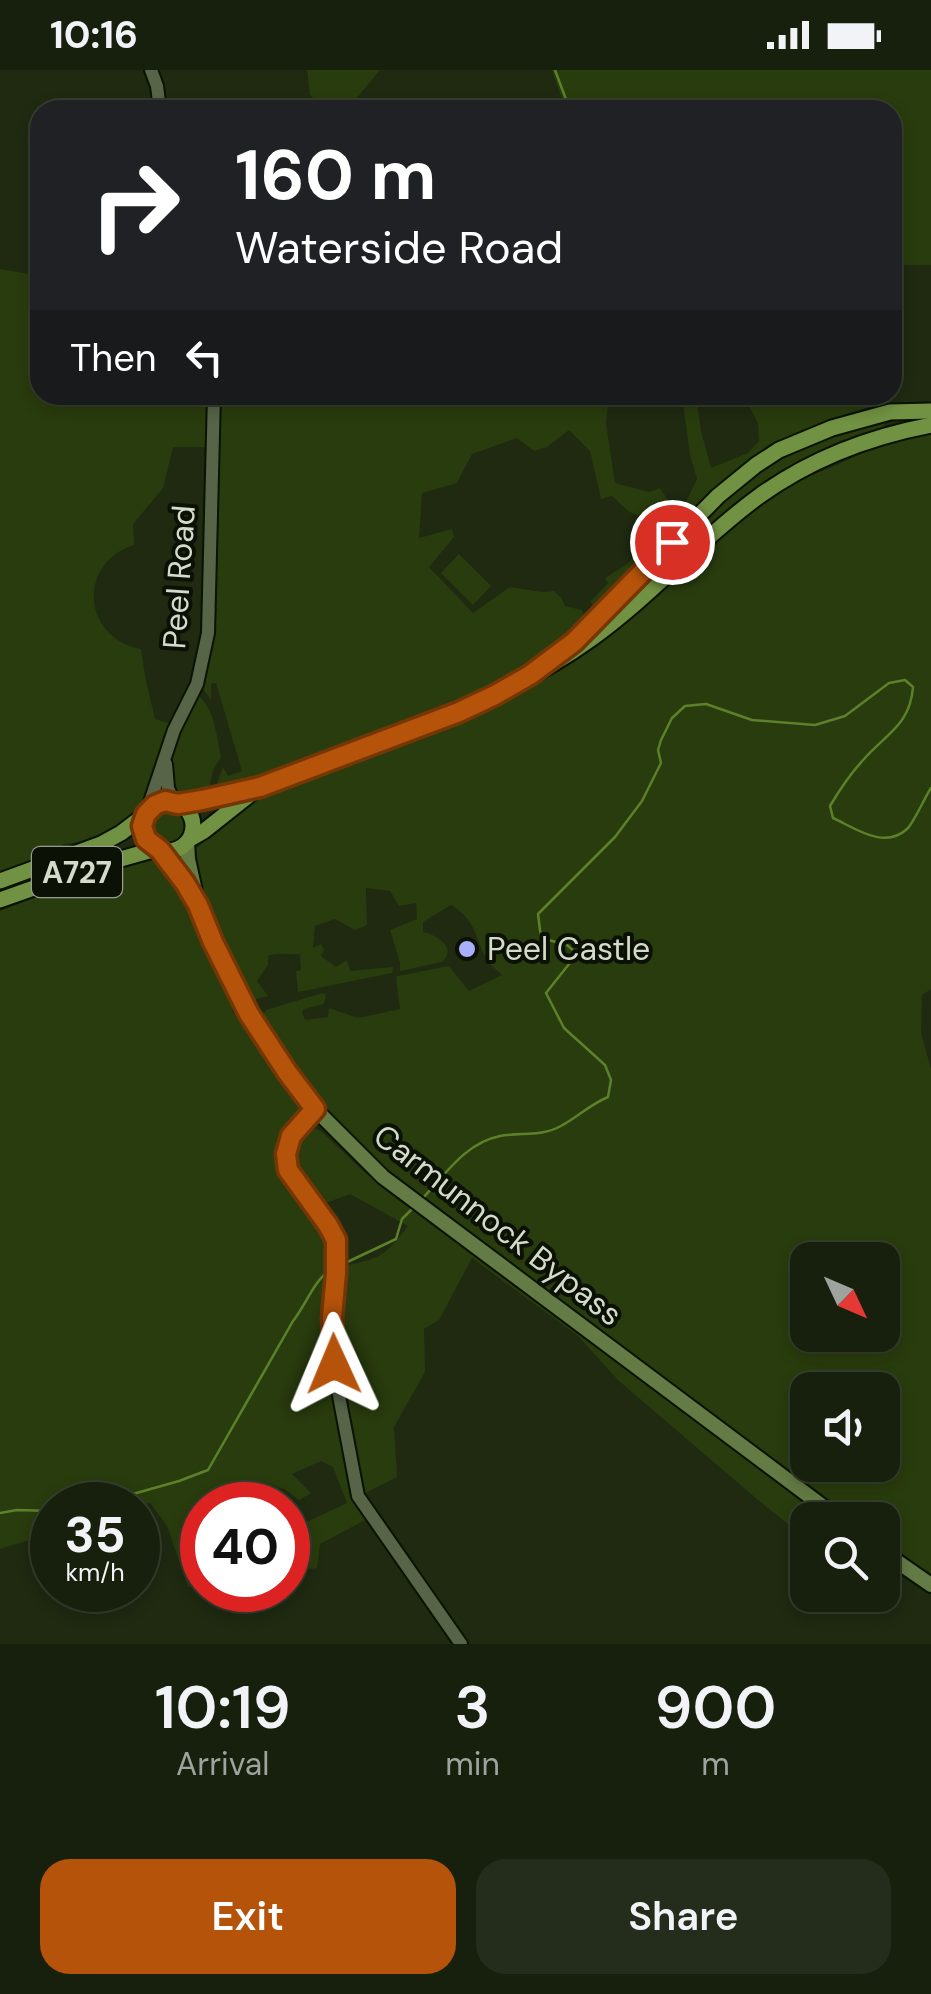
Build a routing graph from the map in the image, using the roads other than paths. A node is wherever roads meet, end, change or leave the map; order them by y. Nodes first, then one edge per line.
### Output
1 (151, 70) edge
2 (158, 100) edge
3 (214, 405) edge
4 (931, 411) edge
5 (890, 412) junction
6 (931, 425) edge
7 (895, 432) junction
8 (530, 675) junction
9 (166, 757) junction
10 (260, 787) junction
11 (176, 803) junction
12 (147, 812) junction
13 (188, 841) junction
14 (158, 850) junction
15 (0, 881) edge
16 (0, 900) edge
17 (198, 905) junction
18 (315, 1109) junction
19 (816, 1502) edge
20 (900, 1563) edge
21 (931, 1585) edge
22 (461, 1644) edge

1 - 2 street
3 - 9 street, Peel Road
4 - 5 main road
5 - 7 main road
5 - 8 main road
6 - 7 main road
7 - 8 main road
8 - 10 main road
9 - 11 street
9 - 12 street, Peel Road
10 - 11 main road
10 - 13 main road
11 - 12 main road
11 - 13 main road
12 - 14 main road
12 - 15 main road, A727
13 - 14 main road
13 - 17 main road, Carmunnock Bypass
14 - 16 main road, A727
14 - 17 main road, Carmunnock Bypass
17 - 18 main road, Carmunnock Bypass
18 - 19 main road, Carmunnock Bypass
18 - 22 street
20 - 21 main road

